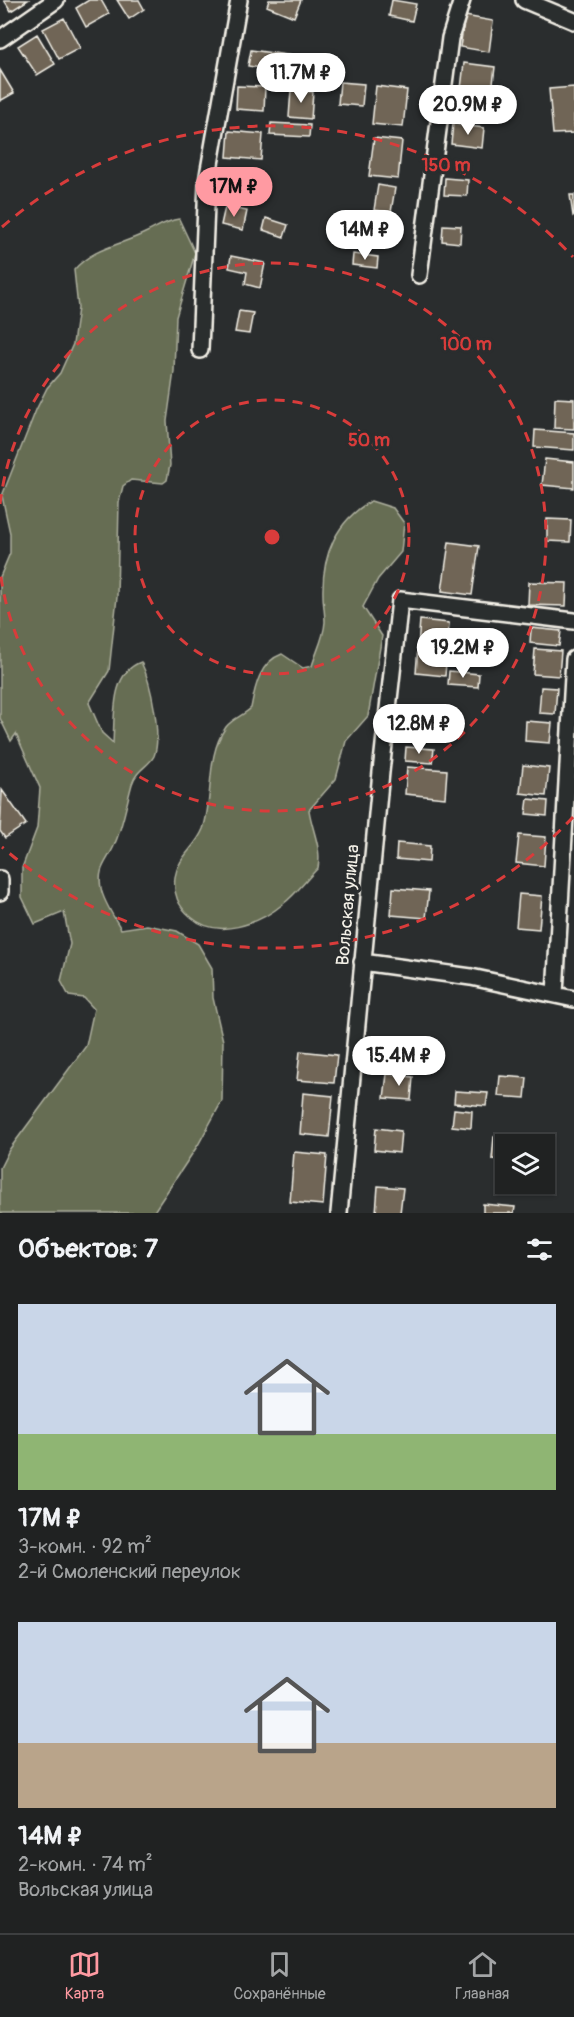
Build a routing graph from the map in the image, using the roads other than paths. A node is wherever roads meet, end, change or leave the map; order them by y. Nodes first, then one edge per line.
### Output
1 (56, 0) edge
2 (239, 0) edge
3 (462, 0) edge
4 (524, 0) edge
5 (574, 21) edge
6 (0, 39) edge
7 (419, 275) dead end
8 (200, 350) dead end
9 (574, 621) edge
10 (574, 659) edge
11 (362, 962) junction
12 (555, 994) junction
13 (574, 999) edge
14 (339, 1213) edge

1 - 6 street
2 - 8 street
3 - 7 street
4 - 5 street
9 - 11 street, Вольская улица
10 - 12 street
11 - 12 street
11 - 14 street, Вольская улица
12 - 13 street

